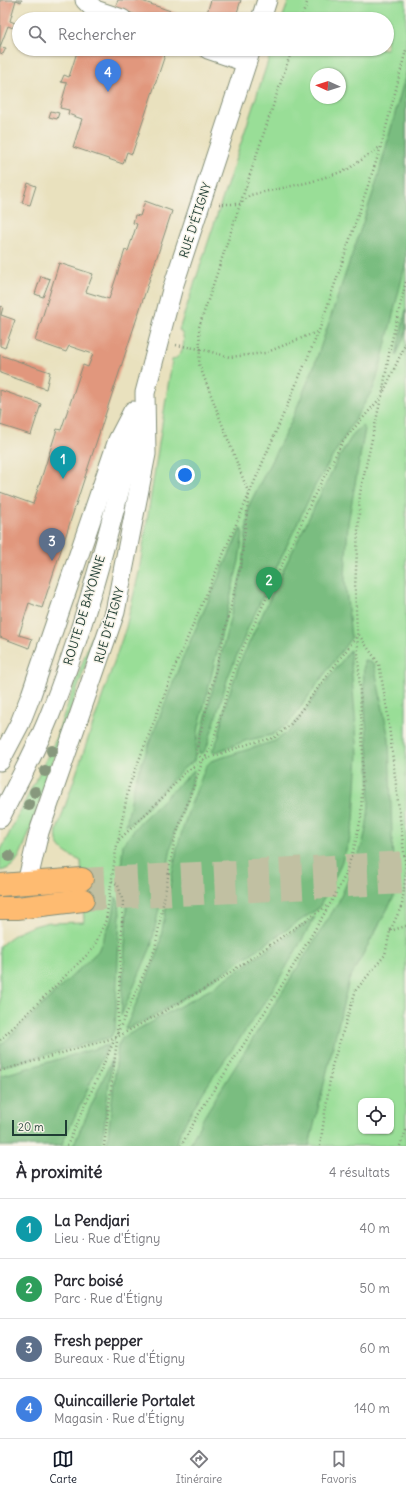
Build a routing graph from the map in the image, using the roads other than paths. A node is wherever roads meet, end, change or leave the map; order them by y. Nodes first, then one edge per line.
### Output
1 (85, 0) edge
2 (267, 0) edge
3 (101, 12) edge
4 (263, 12) edge
5 (248, 56) edge
6 (145, 393) junction
7 (0, 761) edge
8 (0, 818) edge
9 (35, 849) junction
10 (60, 882) junction
11 (27, 883) junction
12 (0, 884) edge
13 (9, 908) edge
14 (0, 924) edge

1 - 3 street
2 - 4 street
5 - 6 street, RUE D'ÉTIGNY
6 - 7 street, RUE D'ÉTIGNY
6 - 8 street, ROUTE DE BAYONNE
6 - 9 street, RUE D'ÉTIGNY
9 - 10 street
9 - 11 street, RUE D'ÉTIGNY
10 - 11 main road
10 - 13 main road
11 - 12 main road
11 - 13 main road
13 - 14 main road

